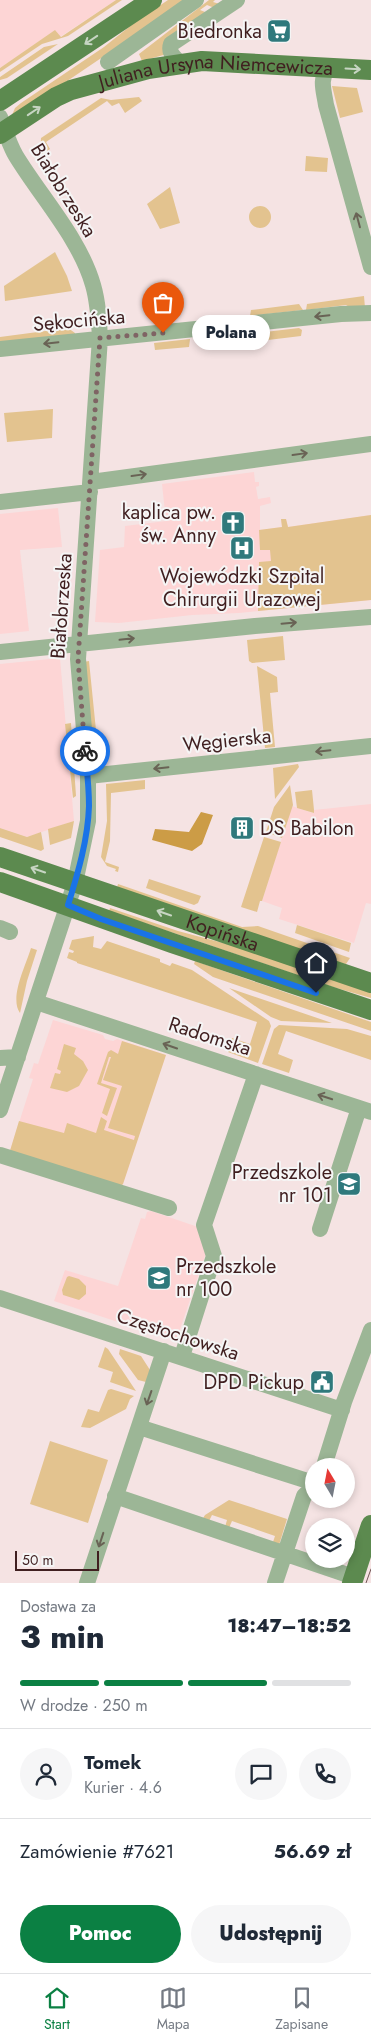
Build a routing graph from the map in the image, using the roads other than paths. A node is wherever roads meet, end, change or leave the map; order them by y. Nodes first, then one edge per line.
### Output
1 (152, 0) edge
2 (196, 0) edge
3 (237, 0) edge
4 (108, 62) dead end
5 (180, 63) junction
6 (328, 68) junction
7 (371, 70) edge
8 (0, 101) edge
9 (2, 127) edge
10 (371, 267) edge
11 (371, 313) edge
12 (100, 338) junction
13 (0, 349) edge
14 (371, 444) edge
15 (90, 487) junction
16 (0, 502) edge
17 (371, 616) edge
18 (79, 644) junction
19 (0, 652) edge
20 (371, 746) edge
21 (88, 776) junction
22 (0, 857) edge
23 (0, 882) edge
24 (75, 883) junction
25 (68, 905) junction
26 (371, 983) edge
27 (36, 1002) junction
28 (371, 1010) edge
29 (18, 1057) junction
30 (0, 1058) edge
31 (256, 1074) junction
32 (0, 1110) edge
33 (365, 1110) edge
34 (0, 1155) edge
35 (169, 1208) dead end
36 (320, 1229) dead end
37 (0, 1298) edge
38 (371, 1330) edge
39 (184, 1350) dead end
40 (164, 1352) junction
41 (342, 1410) junction
42 (139, 1427) junction
43 (327, 1458) edge
44 (305, 1482) edge
45 (305, 1495) edge
46 (115, 1496) junction
47 (371, 1525) edge
48 (284, 1554) junction
49 (353, 1580) edge
50 (87, 1583) edge
51 (275, 1583) edge

1 -> 8 main road
2 - 4 street
3 - 5 street
5 - 6 main road, Juliana Ursyna Niemcewicza
9 -> 5 main road, Juliana Ursyna Niemcewicza
6 -> 7 main road, Juliana Ursyna Niemcewicza
10 -> 6 street
9 - 12 street, Białobrzeska
11 -> 12 street, Sękocińska
12 -> 13 street, Sękocińska
12 - 15 street, Białobrzeska
15 -> 14 street
15 - 16 street
15 - 18 street, Białobrzeska
18 -> 17 street
18 - 19 street
18 - 21 street, Białobrzeska
20 -> 21 street, Węgierska
21 - 24 street, Białobrzeska
24 -> 22 main road, Kopińska
23 - 25 main road, Kopińska
24 - 25 street, Białobrzeska
26 -> 24 main road, Kopińska
25 - 27 street, Białobrzeska
25 - 28 main road, Kopińska
27 - 29 street, Białobrzeska
31 -> 27 street, Radomska
29 - 30 street
29 - 32 street, Białobrzeska
33 -> 31 street, Radomska
31 - 39 street
33 - 36 street
34 - 35 street
37 - 40 street, Częstochowska
38 - 41 street
40 - 41 street, Częstochowska
40 -> 42 street
41 - 43 street
42 - 44 street
42 - 46 street
45 - 48 street
46 - 48 street
46 -> 50 street
47 - 49 main road
48 - 49 street
48 - 51 street

